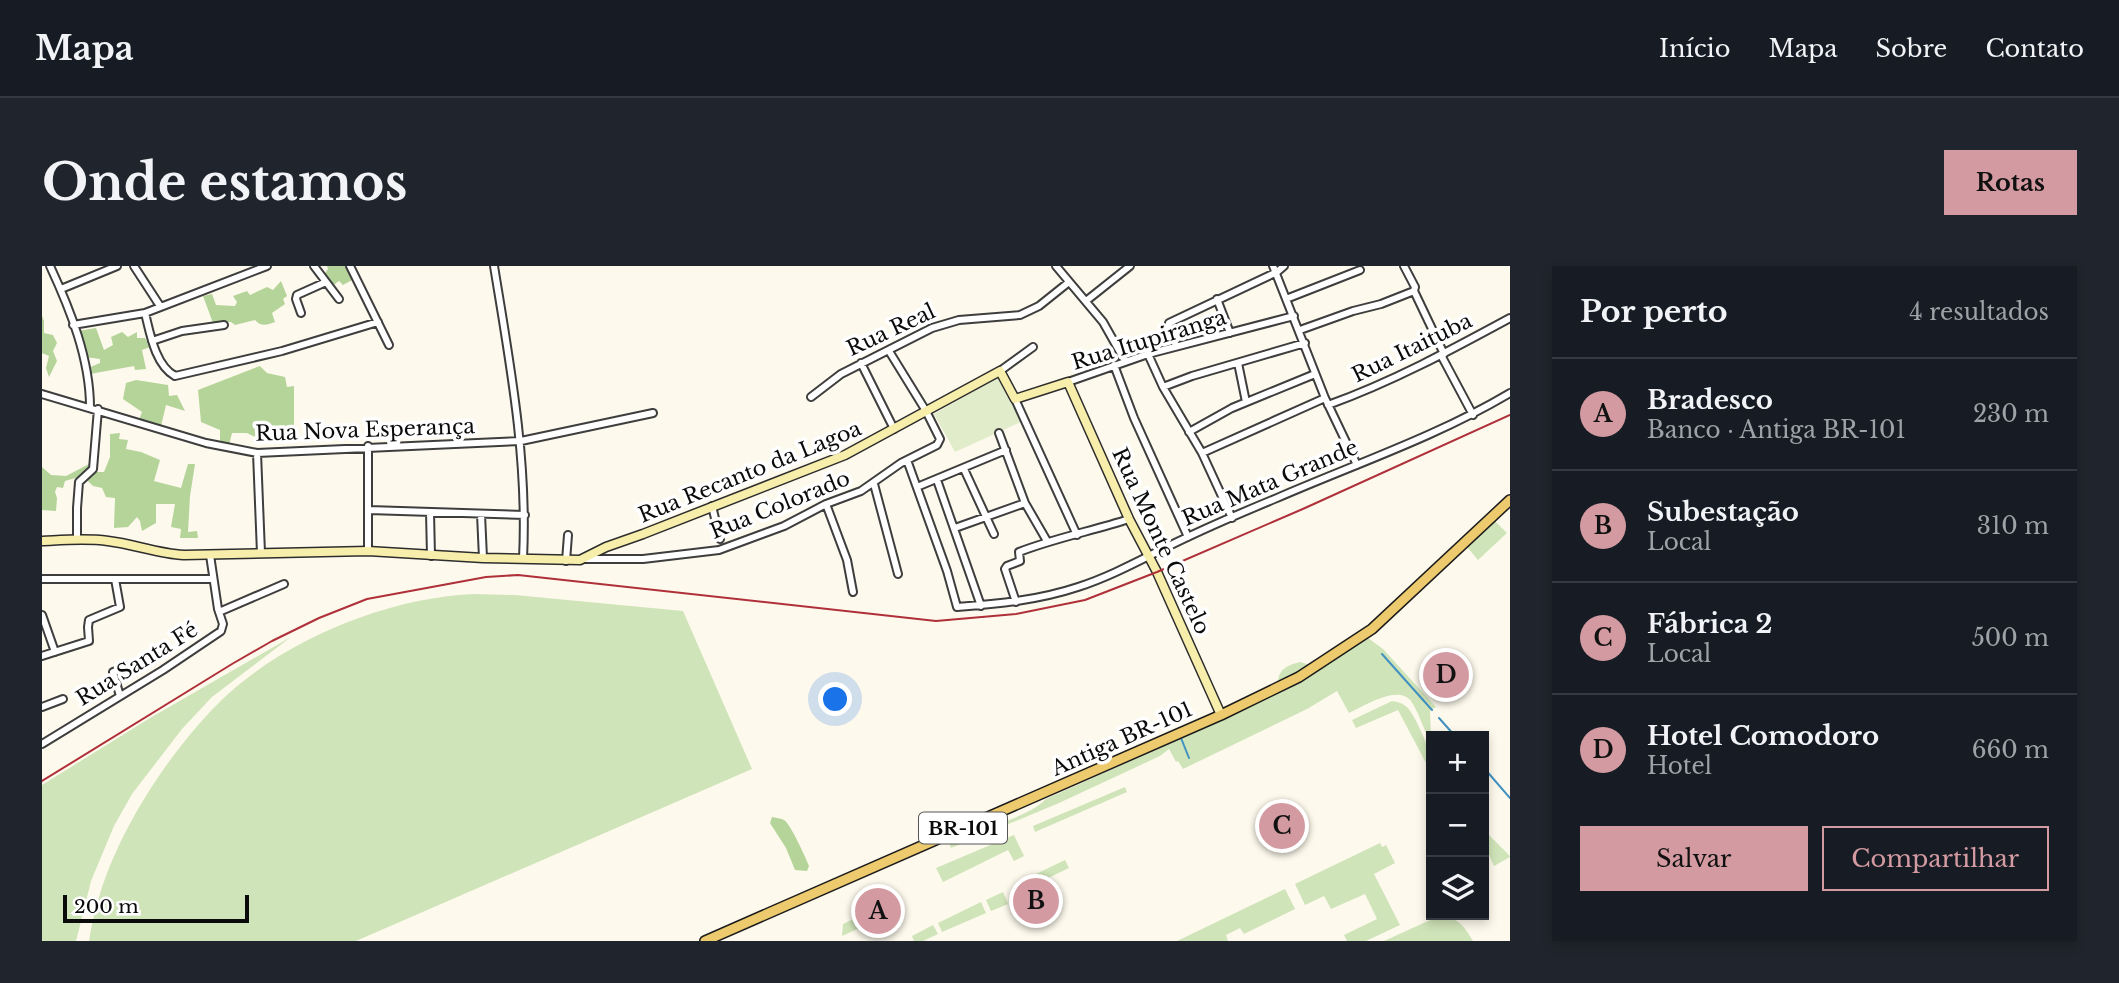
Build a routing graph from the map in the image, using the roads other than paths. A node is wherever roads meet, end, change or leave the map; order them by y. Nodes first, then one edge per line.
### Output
1 (50, 266) edge
2 (117, 266) edge
3 (134, 266) edge
4 (267, 266) edge
5 (314, 266) edge
6 (351, 266) edge
7 (494, 266) edge
8 (1056, 266) edge
9 (1130, 266) edge
10 (1284, 266) edge
11 (1404, 266) edge
12 (1275, 269) edge
13 (1360, 270) dead end
14 (326, 282) junction
15 (1069, 282) junction
16 (61, 289) junction
17 (1411, 293) junction
18 (339, 299) dead end
19 (1217, 299) junction
20 (1286, 299) junction
21 (1086, 301) junction
22 (160, 306) junction
23 (145, 313) junction
24 (302, 313) dead end
25 (1294, 316) junction
26 (1510, 318) edge
27 (378, 322) junction
28 (73, 325) junction
29 (224, 325) dead end
30 (1300, 330) junction
31 (1230, 333) junction
32 (152, 341) junction
33 (1305, 342) junction
34 (388, 345) dead end
35 (1176, 346) junction
36 (1033, 347) dead end
37 (889, 351) junction
38 (1148, 354) junction
39 (1443, 354) junction
40 (1125, 361) junction
41 (861, 363) junction
42 (1238, 363) junction
43 (1114, 365) junction
44 (1000, 370) junction
45 (1315, 373) junction
46 (1068, 382) junction
47 (1163, 387) junction
48 (1510, 393) edge
49 (42, 394) edge
50 (811, 397) dead end
51 (1325, 398) junction
52 (1015, 400) junction
53 (1246, 402) junction
54 (1328, 405) junction
55 (90, 407) junction
56 (98, 409) junction
57 (926, 411) junction
58 (653, 413) dead end
59 (1473, 415) junction
60 (894, 429) junction
61 (1189, 432) junction
62 (999, 433) dead end
63 (521, 440) junction
64 (368, 446) junction
65 (1006, 450) junction
66 (257, 453) junction
67 (1202, 453) junction
68 (907, 460) junction
69 (1357, 465) junction
70 (964, 468) junction
71 (937, 480) junction
72 (874, 484) junction
73 (917, 487) junction
74 (1510, 499) edge
75 (1025, 503) junction
76 (826, 504) junction
77 (712, 506) junction
78 (369, 510) junction
79 (430, 512) junction
80 (481, 514) junction
81 (525, 514) junction
82 (986, 516) junction
83 (1232, 518) junction
84 (1129, 519) junction
85 (955, 528) junction
86 (994, 534) dead end
87 (1077, 535) junction
88 (568, 536) dead end
89 (1188, 537) junction
90 (720, 538) dead end
91 (77, 540) junction
92 (42, 541) edge
93 (1047, 541) junction
94 (368, 551) junction
95 (261, 553) junction
96 (211, 555) junction
97 (431, 556) junction
98 (1148, 556) junction
99 (483, 558) junction
100 (523, 559) junction
101 (585, 559) junction
102 (566, 561) junction
103 (898, 574) dead end
104 (42, 579) edge
105 (116, 579) junction
106 (213, 579) junction
107 (284, 584) dead end
108 (853, 592) dead end
109 (1016, 602) junction
110 (981, 606) junction
111 (219, 611) junction
112 (42, 615) edge
113 (55, 652) junction
114 (42, 656) edge
115 (131, 666) dead end
116 (120, 696) junction
117 (63, 699) dead end
118 (42, 707) edge
119 (1221, 715) junction
120 (42, 744) edge
121 (705, 941) edge

1 - 16 street
2 - 16 street
3 - 22 street
4 - 22 street
5 - 14 street
6 - 27 street
7 - 63 street
8 - 15 street
9 - 21 street
10 - 12 street
11 - 17 street
12 - 19 street
12 - 20 street
13 - 20 street
14 - 18 street
14 - 24 street
15 - 21 street
15 - 37 street, Rua Real
16 - 28 street
17 - 30 street
17 - 39 street
19 - 31 street
19 - 35 street
20 - 25 street
21 - 40 street
22 - 23 street
23 - 28 street
23 - 32 street
25 - 30 street
25 - 31 street, Rua Itupiranga
26 - 39 street, Rua Itaituba
27 - 32 street
27 - 34 street
28 - 55 street
29 - 32 street
30 - 33 street
31 - 35 street, Rua Itupiranga
33 - 42 street
33 - 45 street
35 - 38 street, Rua Itupiranga
36 - 44 street, Rua Recanto da Lagoa
37 - 41 street, Rua Real
37 - 57 street
38 - 40 street, Rua Itupiranga
38 - 47 street
39 - 54 street, Rua Itaituba
39 - 59 street
40 - 43 street, Rua Itupiranga
41 - 50 street, Rua Real
41 - 60 street
42 - 47 street
42 - 53 street
43 - 46 street, Rua Itupiranga
43 - 89 street
44 - 52 street
44 - 57 street, Rua Recanto da Lagoa
45 - 51 street
45 - 53 street
46 - 52 street, Rua Itupiranga
46 - 84 street, Rua Monte Castelo
47 - 61 street
48 - 59 street, Rua Mata Grande
49 - 55 street, Rua Nova Esperança
51 - 54 street
51 - 67 street
52 - 87 street
53 - 61 street
54 - 69 street
55 - 56 street, Rua Nova Esperança
56 - 66 street, Rua Nova Esperança
56 - 91 street
57 - 60 street, Rua Recanto da Lagoa
57 - 68 street, Rua Colorado
58 - 63 street, Rua Nova Esperança
59 - 69 street, Rua Mata Grande
60 - 77 street, Rua Recanto da Lagoa
61 - 67 street
62 - 65 street
63 - 64 street, Rua Nova Esperança
63 - 81 street
64 - 66 street, Rua Nova Esperança
64 - 78 street
65 - 70 street
65 - 75 street
66 - 95 street
67 - 83 street
68 - 72 street, Rua Colorado
68 - 73 street
69 - 83 street, Rua Mata Grande
70 - 71 street
70 - 82 street
71 - 73 street
71 - 85 street
72 - 76 street, Rua Colorado
72 - 103 street
73 - 110 street, Rua Mata Grande
74 - 119 main road, Antiga BR-101 / BR-101
75 - 82 street
75 - 93 street
76 - 101 street, Rua Colorado
76 - 108 street
77 - 90 street
77 - 101 street, Rua Recanto da Lagoa
78 - 79 street
78 - 94 street
79 - 80 street
79 - 97 street
80 - 81 street
80 - 99 street
81 - 100 street
82 - 85 street
82 - 86 street
83 - 89 street, Rua Mata Grande
84 - 87 street
84 - 98 street, Rua Monte Castelo
85 - 110 street
87 - 93 street
88 - 102 street
89 - 98 street, Rua Mata Grande
91 - 92 street
91 - 96 street
93 - 109 street
94 - 95 street
94 - 97 street
95 - 96 street
96 - 106 street, Rua Santa Fé
97 - 99 street
98 - 109 street, Rua Mata Grande
98 - 119 street, Rua Monte Castelo
99 - 100 street
100 - 102 street
101 - 102 street
104 - 105 street
105 - 106 street
105 - 113 street
106 - 111 street, Rua Santa Fé
107 - 111 street
109 - 110 street, Rua Mata Grande
111 - 116 street, Rua Santa Fé
112 - 113 street
113 - 114 street
115 - 116 street
116 - 120 street, Rua Santa Fé
117 - 118 street
119 - 121 main road, Antiga BR-101 / BR-101

